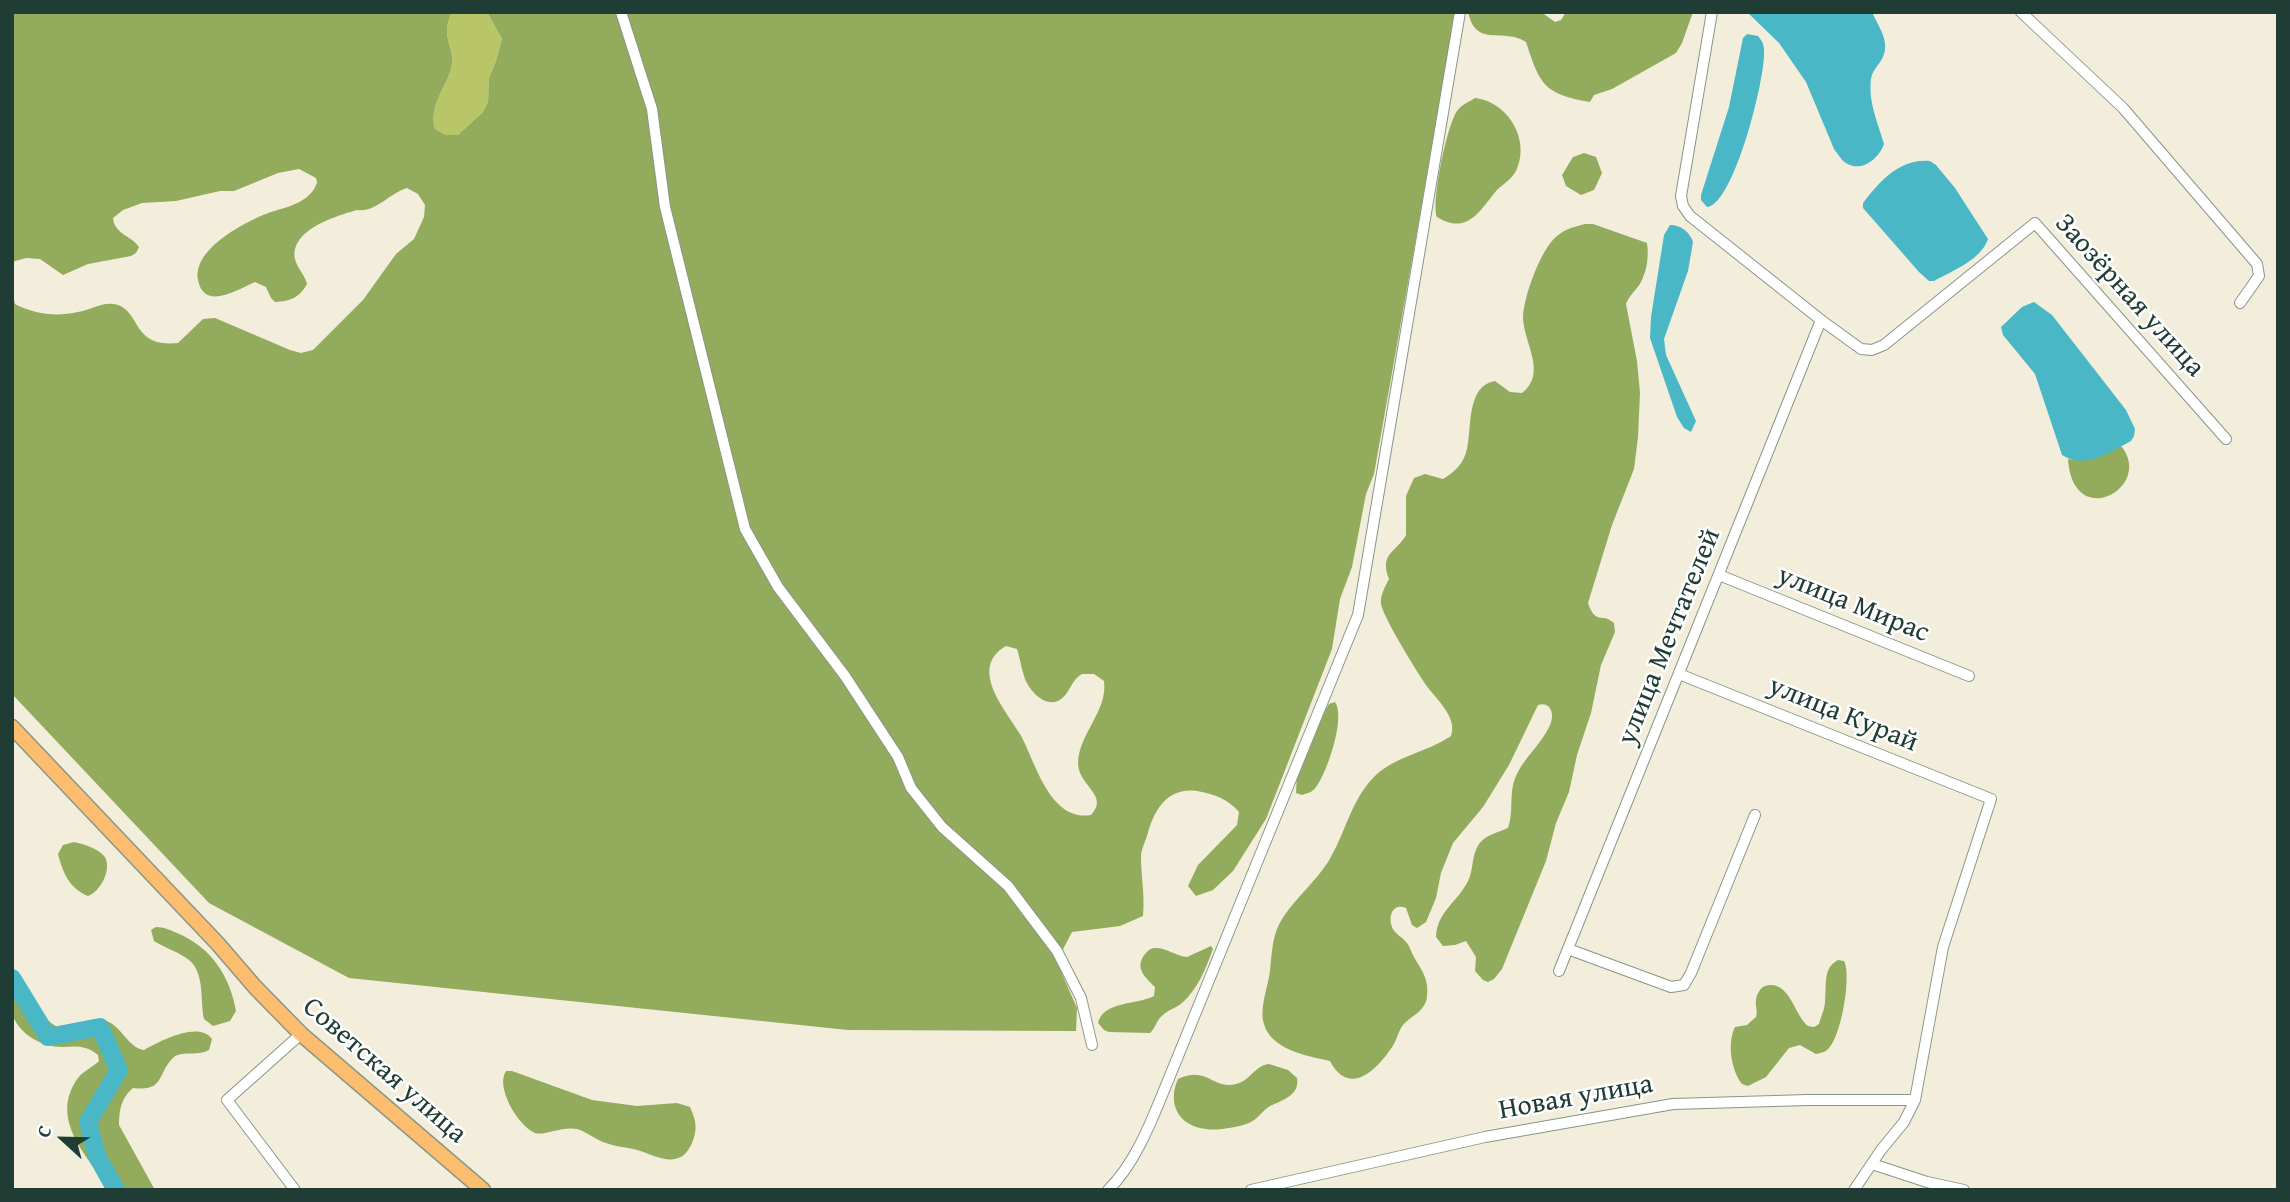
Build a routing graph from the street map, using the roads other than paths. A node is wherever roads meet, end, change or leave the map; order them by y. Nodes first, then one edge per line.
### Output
1 (621, 12) edge
2 (1460, 12) edge
3 (1712, 12) edge
4 (2021, 12) edge
5 (2240, 303) dead end
6 (1821, 320) junction
7 (2226, 439) dead end
8 (1719, 575) junction
9 (1679, 674) junction
10 (1969, 676) dead end
11 (12, 727) edge
12 (1755, 815) dead end
13 (1568, 949) junction
14 (1559, 971) dead end
15 (301, 1034) junction
16 (1092, 1045) dead end
17 (1915, 1100) junction
18 (1872, 1164) junction
19 (1924, 1186) edge
20 (295, 1190) edge
21 (483, 1190) edge
22 (1108, 1190) edge
23 (1251, 1190) edge
24 (1854, 1190) edge
25 (1964, 1190) edge

1 - 16 street
2 - 22 street
3 - 6 street, Заозёрная улица
4 - 5 street
6 - 7 street, Заозёрная улица
6 - 8 street, улица Мечтателей
8 - 9 street, улица Мечтателей
8 - 10 street, улица Мирас
9 - 13 street, улица Мечтателей
9 - 17 street, улица Курай
11 - 15 main road, Советская улица
12 - 13 street
13 - 14 street, улица Мечтателей
15 - 20 street
15 - 21 main road, Советская улица
17 - 18 street
17 - 23 street, Новая улица
18 - 19 street
18 - 24 street
19 - 25 street

